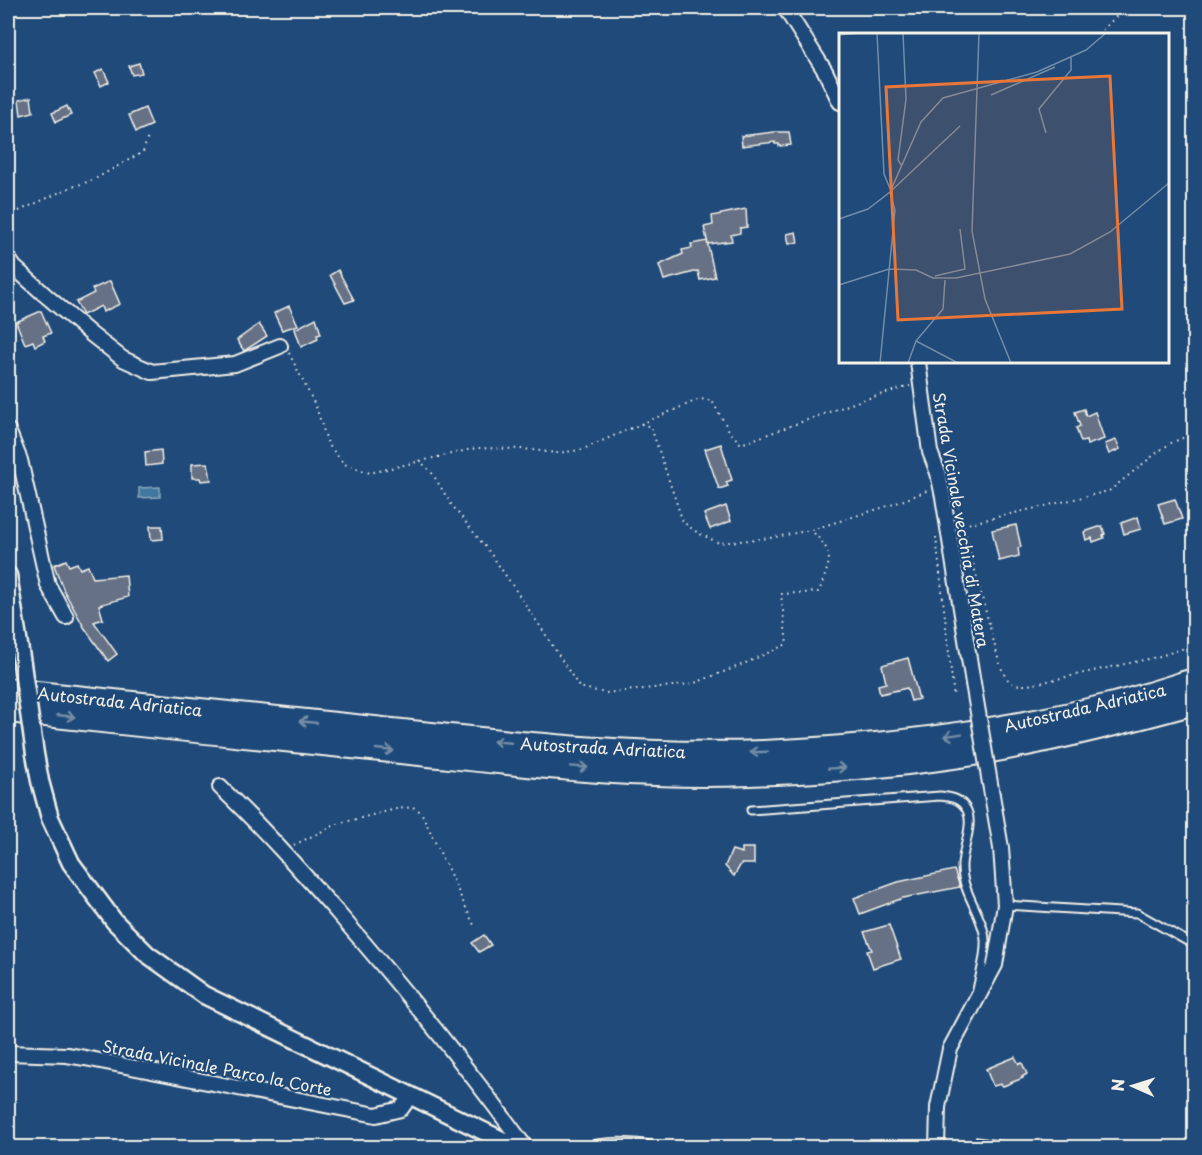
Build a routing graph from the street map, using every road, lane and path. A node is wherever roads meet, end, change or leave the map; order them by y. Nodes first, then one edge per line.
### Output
1 (785, 8) edge
2 (1125, 8) edge
3 (1099, 33) edge
4 (839, 100) edge
5 (148, 137) dead end
6 (8, 216) edge
7 (8, 258) edge
8 (280, 346) joint
9 (918, 363) edge
10 (921, 382) junction
11 (641, 424) junction
12 (8, 430) edge
13 (1194, 433) edge
14 (420, 460) junction
15 (935, 464) junction
16 (931, 489) junction
17 (931, 495) dead end
18 (958, 506) dead end
19 (963, 525) junction
20 (935, 529) dead end
21 (811, 530) junction
22 (8, 575) edge
23 (66, 617) dead end
24 (1194, 645) edge
25 (1194, 681) edge
26 (8, 691) edge
27 (954, 698) dead end
28 (1194, 702) edge
29 (8, 710) edge
30 (220, 787) dead end
31 (751, 810) dead end
32 (283, 850) junction
33 (1005, 905) junction
34 (474, 925) dead end
35 (1194, 945) edge
36 (978, 999) junction
37 (8, 1053) edge
38 (411, 1095) junction
39 (518, 1148) edge
40 (526, 1148) edge
41 (581, 1148) edge
42 (672, 1148) edge
43 (937, 1148) edge

1 - 4 street
2 - 3 path
5 - 6 path
7 - 8 street
8 - 14 path
9 - 10 street, Strada Vicinale vecchia di Matera
10 - 11 path
10 - 15 street, Strada Vicinale vecchia di Matera
11 - 14 path
11 - 21 path
12 - 23 street
13 - 19 path
14 - 21 path
15 - 16 path
15 - 33 street, Strada Vicinale vecchia di Matera, bridge
16 - 17 path
16 - 21 path
18 - 19 path
19 - 24 path
20 - 27 path
22 - 38 street, bridge
25 -> 26 highway, Autostrada Adriatica
29 -> 28 highway, Autostrada Adriatica
30 - 32 street
31 - 36 lane
32 - 34 path
32 - 40 street
33 - 35 lane
33 - 36 street
36 - 43 street
37 - 38 street, Strada Vicinale Parco la Corte
38 - 39 street
41 - 42 lane

